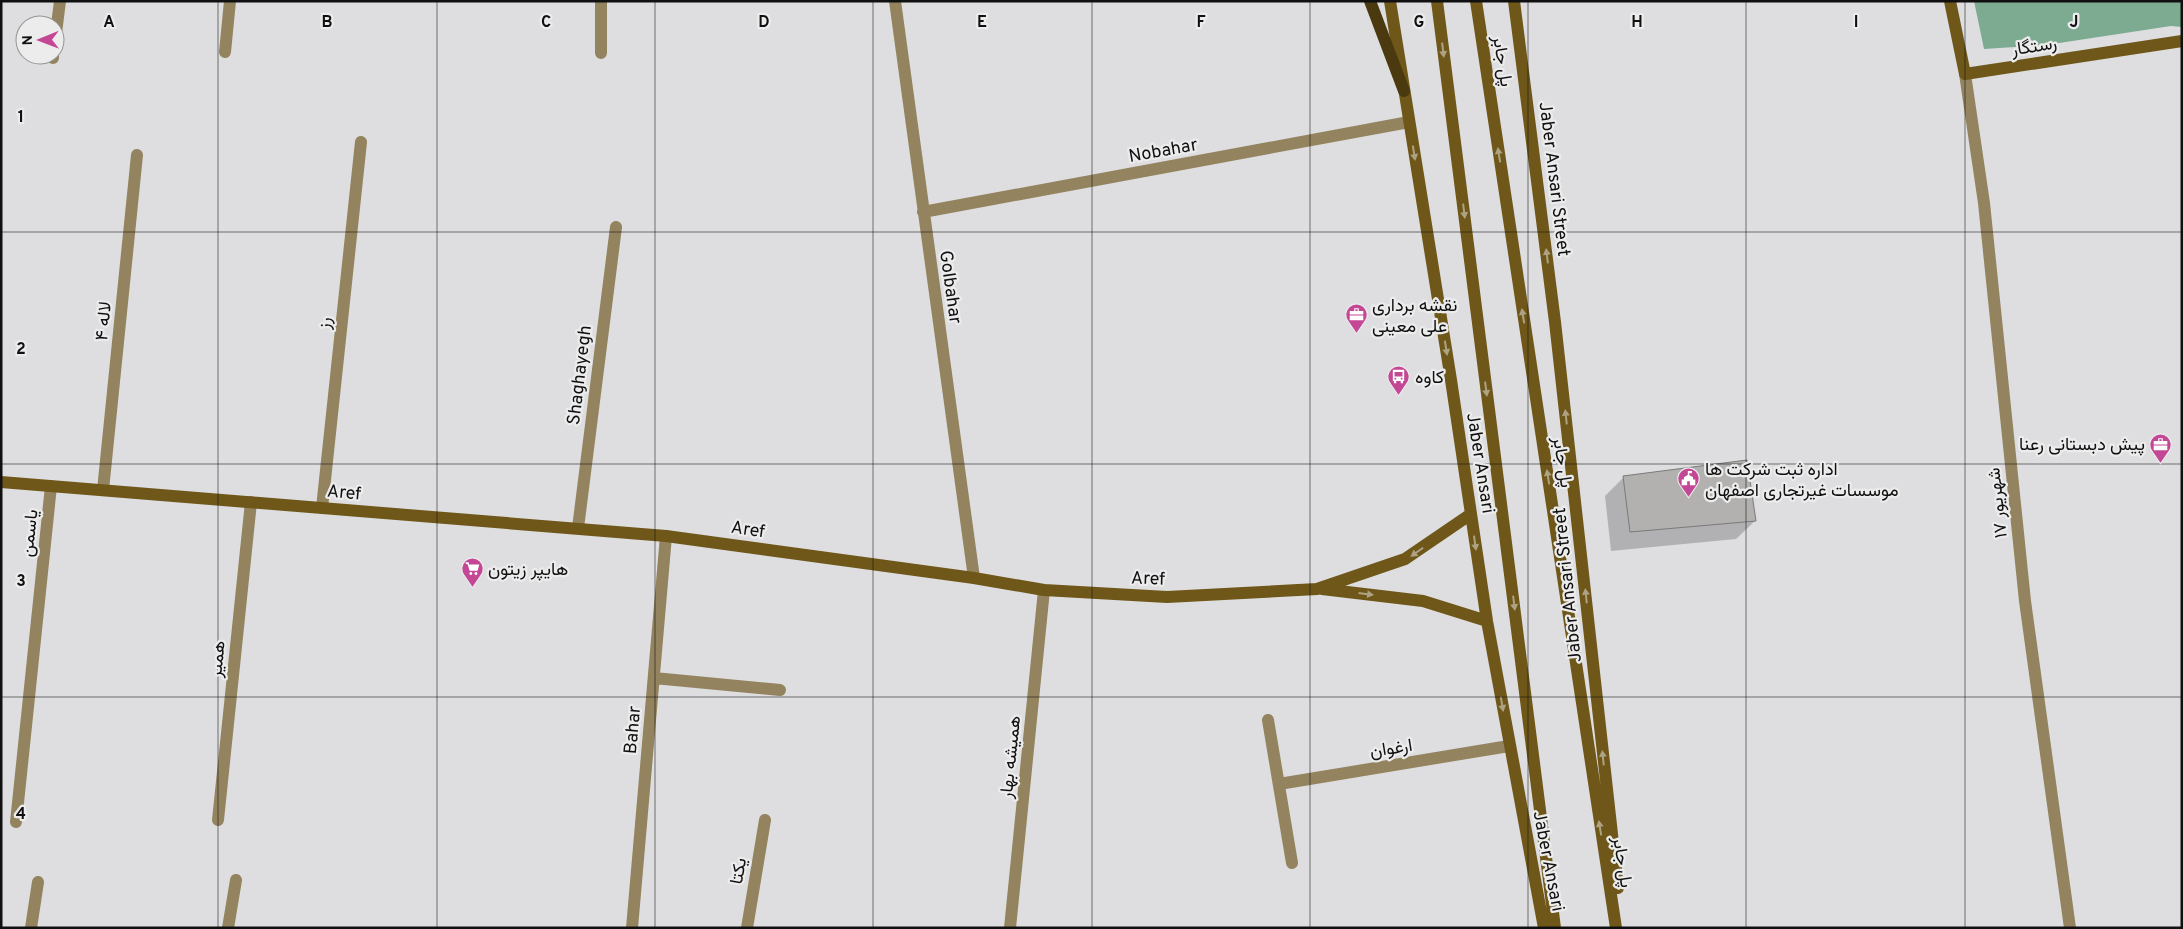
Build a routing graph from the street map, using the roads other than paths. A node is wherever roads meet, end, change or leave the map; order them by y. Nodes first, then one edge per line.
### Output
1 (60, 1) edge
2 (230, 1) edge
3 (601, 1) edge
4 (895, 1) edge
5 (1370, 1) edge
6 (1390, 1) edge
7 (1437, 1) edge
8 (1476, 1) edge
9 (1514, 1) edge
10 (1950, 1) edge
11 (58, 15) edge
12 (2182, 41) edge
13 (225, 52) dead end
14 (600, 53) dead end
15 (1965, 74) junction
16 (1404, 91) junction
17 (1409, 122) junction
18 (362, 142) dead end
19 (137, 155) dead end
20 (923, 212) junction
21 (616, 227) dead end
22 (1, 482) edge
23 (51, 486) junction
24 (103, 490) junction
25 (251, 502) junction
26 (322, 508) junction
27 (1471, 514) junction
28 (578, 528) junction
29 (666, 536) junction
30 (974, 578) junction
31 (1317, 589) junction
32 (1044, 590) junction
33 (1487, 621) junction
34 (654, 678) junction
35 (780, 690) dead end
36 (1268, 720) dead end
37 (1510, 746) junction
38 (1279, 784) junction
39 (218, 820) dead end
40 (765, 820) dead end
41 (16, 822) dead end
42 (1292, 863) dead end
43 (236, 880) dead end
44 (38, 882) dead end
45 (31, 928) edge
46 (228, 928) edge
47 (632, 928) edge
48 (747, 928) edge
49 (1010, 928) edge
50 (1544, 928) edge
51 (1555, 928) edge
52 (1616, 928) edge
53 (1622, 928) edge
54 (2070, 928) edge

1 - 11 street
2 - 13 street
3 - 14 street
4 - 20 street, Golbahar
5 - 16 main road
6 - 16 main road, Jaber Ansari
7 -> 51 main road
52 -> 8 main road, پل جابر
53 -> 9 main road, Jaber Ansari Street
10 - 15 main road
12 - 15 main road, رستگار
15 - 54 street, ۱۷ شهریور
16 - 17 main road, Jaber Ansari
17 - 20 street, Nobahar
17 -> 27 main road, Jaber Ansari
18 - 26 street, رز
19 - 24 street, لاله ۴
20 - 30 street, Golbahar
21 - 28 street, Shaghayegh
22 - 23 main road, Aref
23 - 24 main road, Aref
23 - 41 street, یاسمن
24 - 25 main road, Aref
25 - 26 main road, Aref
25 - 39 street, همیر
26 - 28 main road, Aref
27 -> 31 main road, Aref
27 -> 33 main road, Jaber Ansari
28 - 29 main road, Aref
29 - 30 main road, Aref
29 - 34 street, Bahar
30 - 32 main road, Aref
31 - 32 main road, Aref
31 -> 33 main road
32 - 49 street, همیشه بهار
33 -> 37 main road, Jaber Ansari
34 - 35 street
34 - 47 street, Bahar
36 - 38 street
37 - 38 street, ارغوان
37 - 50 main road, Jaber Ansari
38 - 42 street
40 - 48 street, یکتا
43 - 46 street
44 - 45 street

